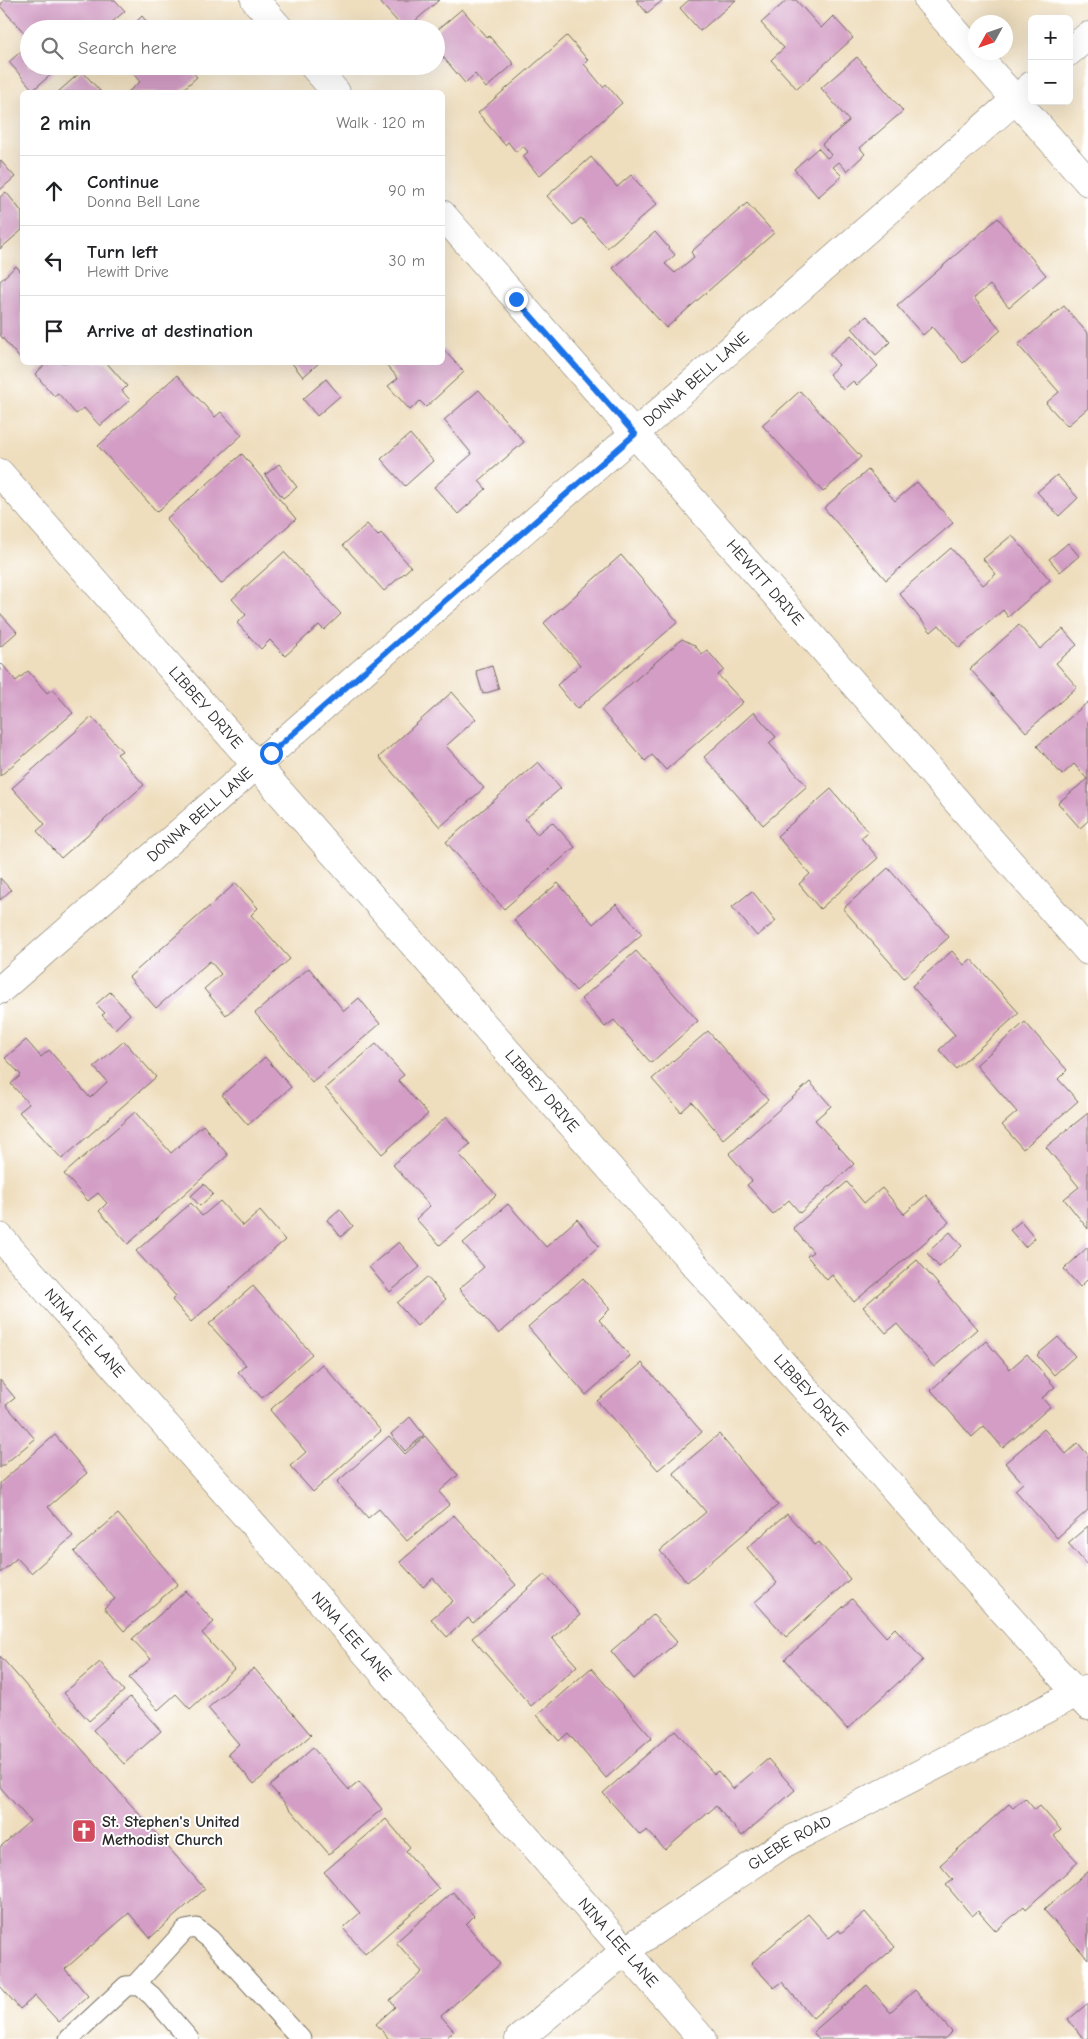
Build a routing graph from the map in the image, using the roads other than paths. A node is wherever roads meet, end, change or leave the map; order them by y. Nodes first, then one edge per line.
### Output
1 (255, 0) edge
2 (928, 0) edge
3 (272, 20) edge
4 (1088, 36) edge
5 (1073, 49) edge
6 (321, 75) edge
7 (334, 90) edge
8 (1024, 92) edge
9 (1088, 182) edge
10 (445, 217) edge
11 (635, 434) junction
12 (0, 473) edge
13 (256, 766) junction
14 (1088, 951) edge
15 (0, 990) edge
16 (0, 1237) edge
17 (1084, 1696) edge
18 (626, 1950) junction
19 (134, 1986) junction
20 (76, 2037) edge
21 (189, 2039) edge
22 (301, 2039) edge
23 (519, 2039) edge
24 (702, 2039) edge

1 - 3 street
2 - 8 street
4 - 5 street
6 - 7 street
8 - 9 street
8 - 11 street, DONNA BELL LANE
10 - 11 street, HEWITT DRIVE
11 - 13 street, DONNA BELL LANE
11 - 14 street, HEWITT DRIVE
12 - 13 street, LIBBEY DRIVE
13 - 15 street, DONNA BELL LANE
13 - 17 street, LIBBEY DRIVE
16 - 18 street, NINA LEE LANE
17 - 18 street, GLEBE ROAD
18 - 23 street, GLEBE ROAD
18 - 24 street, NINA LEE LANE
19 - 20 lane
19 - 21 lane
19 - 22 lane

